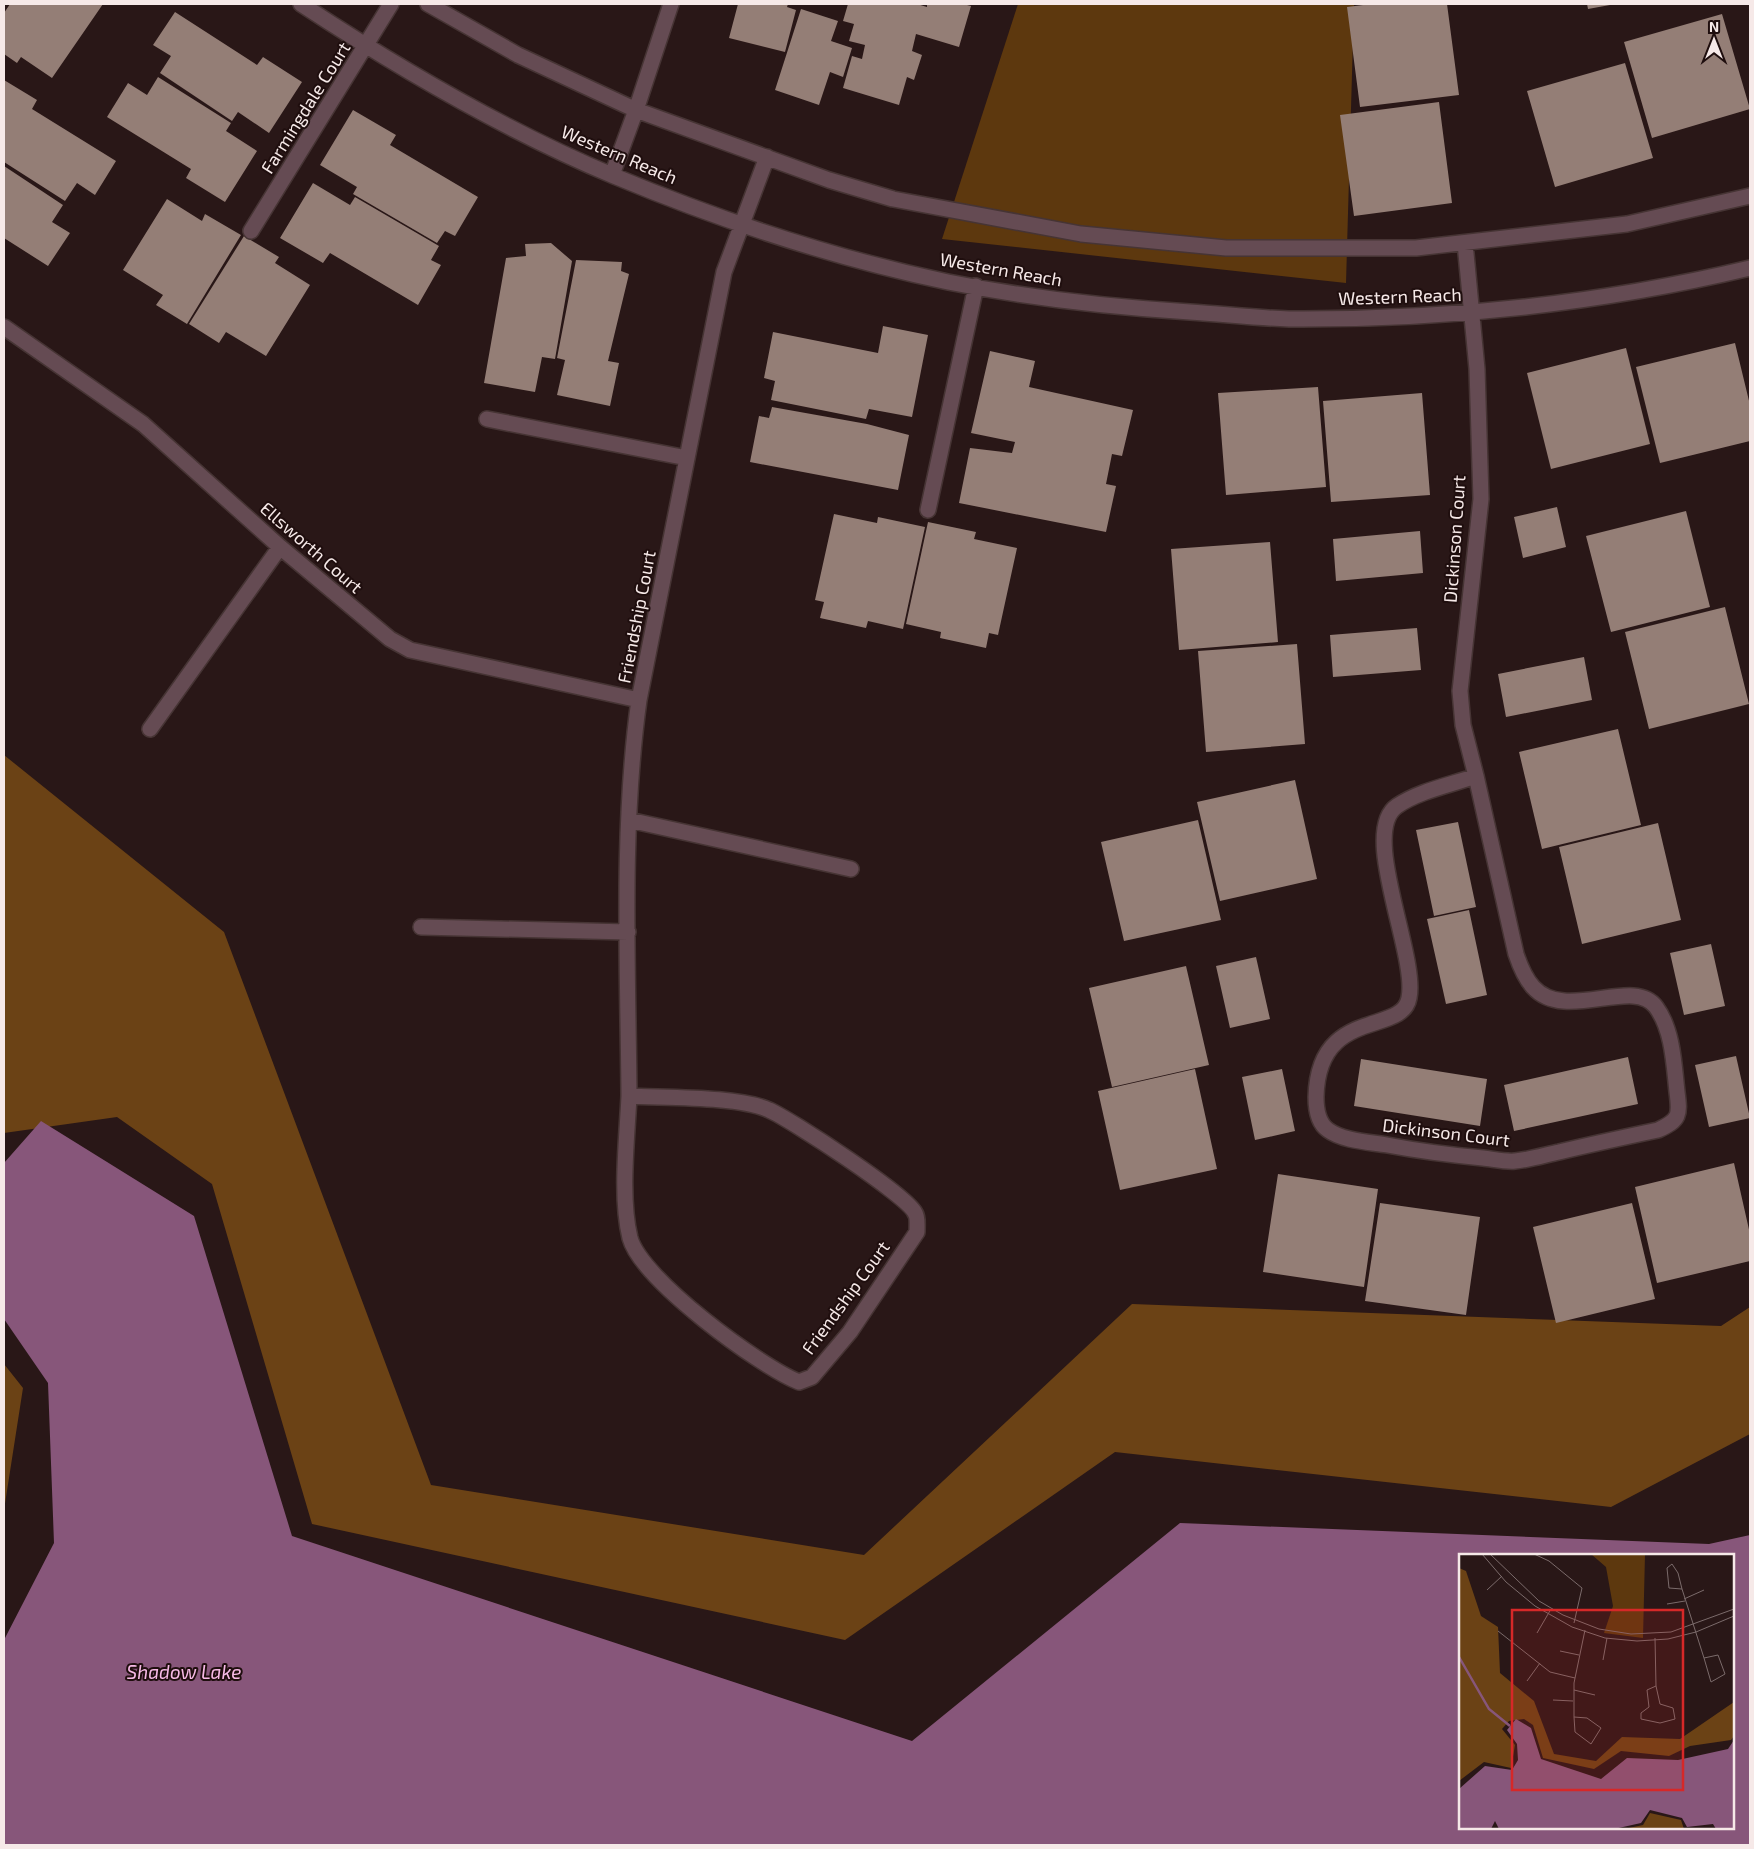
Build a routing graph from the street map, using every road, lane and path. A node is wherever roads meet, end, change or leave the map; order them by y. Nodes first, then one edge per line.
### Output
1 (301, 4) edge
2 (391, 4) edge
3 (428, 4) edge
4 (671, 4) edge
5 (366, 46) junction
6 (636, 110) junction
7 (767, 157) junction
8 (612, 175) junction
9 (1750, 196) edge
10 (740, 224) junction
11 (251, 231) dead end
12 (1465, 243) junction
13 (1750, 268) edge
14 (976, 286) junction
15 (1473, 312) junction
16 (4, 327) edge
17 (487, 419) dead end
18 (687, 458) junction
19 (928, 510) dead end
20 (280, 547) junction
21 (639, 700) junction
22 (150, 728) dead end
23 (1476, 776) junction
24 (629, 820) junction
25 (851, 869) dead end
26 (421, 927) dead end
27 (628, 932) junction
28 (629, 1096) junction

1 - 5 street, Western Reach
2 - 5 street, Farmingdale Court
3 - 6 street
4 - 6 street
5 - 8 street, Western Reach
5 - 11 street, Farmingdale Court
6 - 7 street
6 - 8 street
7 - 10 street, Friendship Court
7 - 12 street
8 - 10 street, Western Reach
9 - 12 street
10 - 14 street, Western Reach
10 - 18 street, Friendship Court
12 - 15 street, Dickinson Court
13 - 15 street, Western Reach
14 - 15 street, Western Reach
14 - 19 street
15 - 23 street, Dickinson Court
16 - 20 street, Ellsworth Court
17 - 18 street
18 - 21 street, Friendship Court
20 - 21 street, Ellsworth Court
20 - 22 street
21 - 24 street, Friendship Court
23 - 23 street, Dickinson Court
24 - 25 street
24 - 27 street, Friendship Court
26 - 27 street
27 - 28 street, Friendship Court
28 - 28 street, Friendship Court

